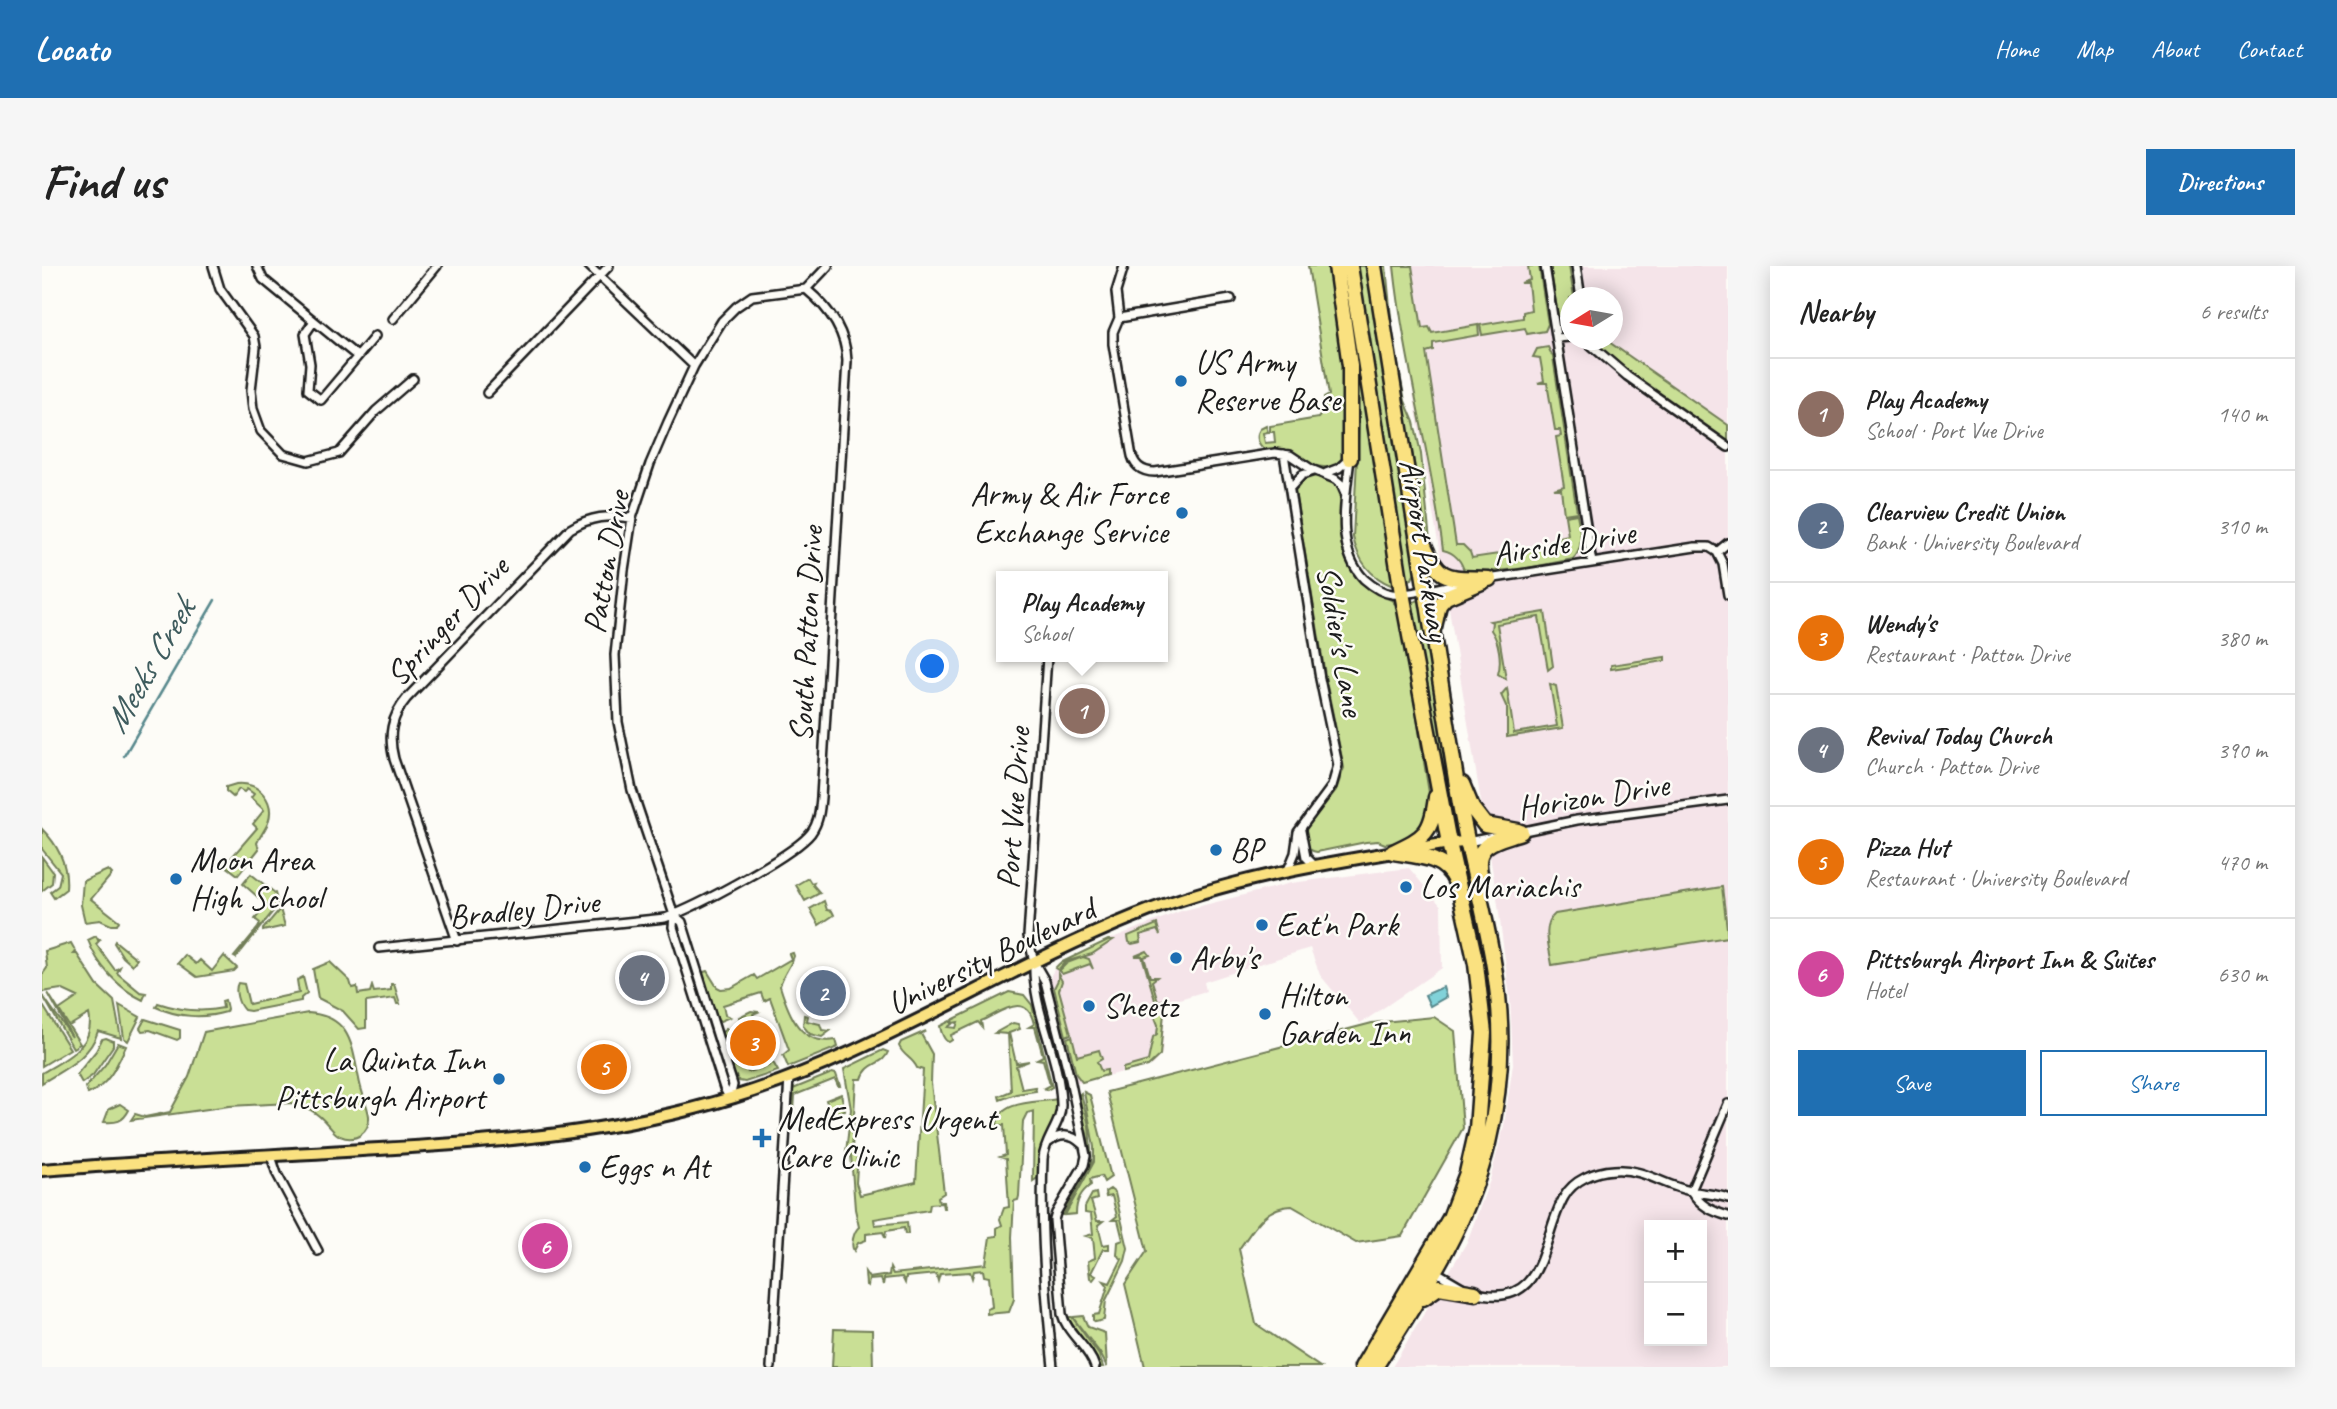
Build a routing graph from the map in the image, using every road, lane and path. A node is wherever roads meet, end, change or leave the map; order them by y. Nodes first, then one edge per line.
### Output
1 (213, 266) edge
2 (257, 266) edge
3 (437, 266) edge
4 (589, 266) edge
5 (609, 266) edge
6 (828, 266) edge
7 (1124, 266) edge
8 (1336, 266) edge
9 (1350, 266) edge
10 (1374, 266) edge
11 (1545, 266) edge
12 (1576, 266) edge
13 (600, 276) junction
14 (1579, 287) edge
15 (806, 289) junction
16 (1231, 299) dead end
17 (1119, 318) junction
18 (393, 319) dead end
19 (314, 321) junction
20 (375, 336) dead end
21 (1557, 338) junction
22 (1560, 338) edge
23 (1596, 350) edge
24 (357, 356) junction
25 (694, 366) junction
26 (413, 379) dead end
27 (487, 393) dead end
28 (1728, 447) edge
29 (1284, 454) junction
30 (1350, 458) junction
31 (1316, 471) junction
32 (1325, 473) junction
33 (1290, 488) junction
34 (1346, 498) junction
35 (632, 518) junction
36 (1416, 527) junction
37 (1728, 543) edge
38 (1717, 552) junction
39 (1592, 563) junction
40 (1489, 579) junction
41 (1426, 589) junction
42 (1402, 593) junction
43 (1728, 594) edge
44 (1433, 635) junction
45 (1047, 662) edge
46 (1453, 763) junction
47 (1438, 782) junction
48 (1728, 800) edge
49 (1301, 827) junction
50 (1521, 832) junction
51 (1467, 842) junction
52 (1449, 843) junction
53 (1393, 852) junction
54 (1314, 865) junction
55 (1288, 870) junction
56 (1462, 896) junction
57 (674, 915) junction
58 (1483, 918) junction
59 (457, 941) junction
60 (379, 948) dead end
61 (1034, 962) junction
62 (789, 1078) junction
63 (730, 1099) junction
64 (1728, 1104) edge
65 (1046, 1145) junction
66 (1084, 1147) junction
67 (271, 1156) junction
68 (42, 1170) edge
69 (1690, 1191) junction
70 (1728, 1198) edge
71 (1728, 1216) edge
72 (318, 1251) dead end
73 (1429, 1268) junction
74 (1475, 1293) junction
75 (1414, 1306) junction
76 (771, 1367) edge
77 (1053, 1367) edge
78 (1095, 1367) edge
79 (1362, 1367) edge
80 (1375, 1367) edge

1 - 26 street
2 - 19 street
3 - 18 street
4 - 13 street
5 - 13 street
6 - 15 street
7 - 17 street
8 - 30 highway
9 - 42 highway, Airport Parkway
10 - 36 highway, Airport Parkway
11 - 21 street
12 - 14 street
13 - 25 street
13 - 27 street
15 - 25 street, Patton Drive
15 - 57 street, South Patton Drive
16 - 17 street
17 - 29 street
19 - 24 street
19 - 24 street
20 - 24 street
21 - 22 street
21 - 39 street
23 - 28 street
25 - 35 street, Patton Drive
29 - 31 street
29 - 33 street, Soldier's Lane
30 - 32 street
30 - 34 street
31 - 32 street
31 - 33 street
32 - 34 street
33 - 49 street, Soldier's Lane
34 - 42 street
35 - 57 street, Patton Drive
35 - 59 street, Springer Drive
36 - 40 highway
36 - 41 highway, Airport Parkway
37 - 38 street
38 - 39 street, Airside Drive
38 - 43 street
39 - 40 street, Airside Drive
40 - 41 street, Airside Drive
40 - 44 highway
41 - 42 street, Airside Drive
41 - 44 highway, Airport Parkway
42 - 47 highway, Airport Parkway
44 - 46 highway, Airport Parkway
45 - 61 street, Port Vue Drive
46 - 50 highway
46 - 51 highway, Airport Parkway
47 - 52 highway, Airport Parkway
47 - 53 highway
48 - 50 street, Horizon Drive
49 - 54 street
49 - 55 street, Soldier's Lane
50 - 51 street, Horizon Drive
50 - 58 highway
51 - 52 main road, University Boulevard
51 - 58 highway, Airport Parkway
52 - 53 main road, University Boulevard
52 - 56 highway, Airport Parkway
53 - 54 main road, University Boulevard
53 - 56 highway
54 - 55 main road, University Boulevard
55 - 61 main road, University Boulevard
56 - 73 highway, Airport Parkway
57 - 59 street, Bradley Drive
57 - 63 street, Patton Drive
58 - 73 highway
59 - 60 street, Bradley Drive
61 - 62 main road, University Boulevard
61 - 65 street
61 - 66 street
62 - 63 main road, University Boulevard
62 - 76 street
63 - 67 main road, University Boulevard
64 - 69 street
65 - 66 street
65 - 77 street
66 - 78 street
67 - 68 main road, University Boulevard
67 - 72 street
69 - 70 street
69 - 71 street
69 - 74 street
73 - 74 street
73 - 75 highway
73 - 79 highway
74 - 75 highway
75 - 80 highway

